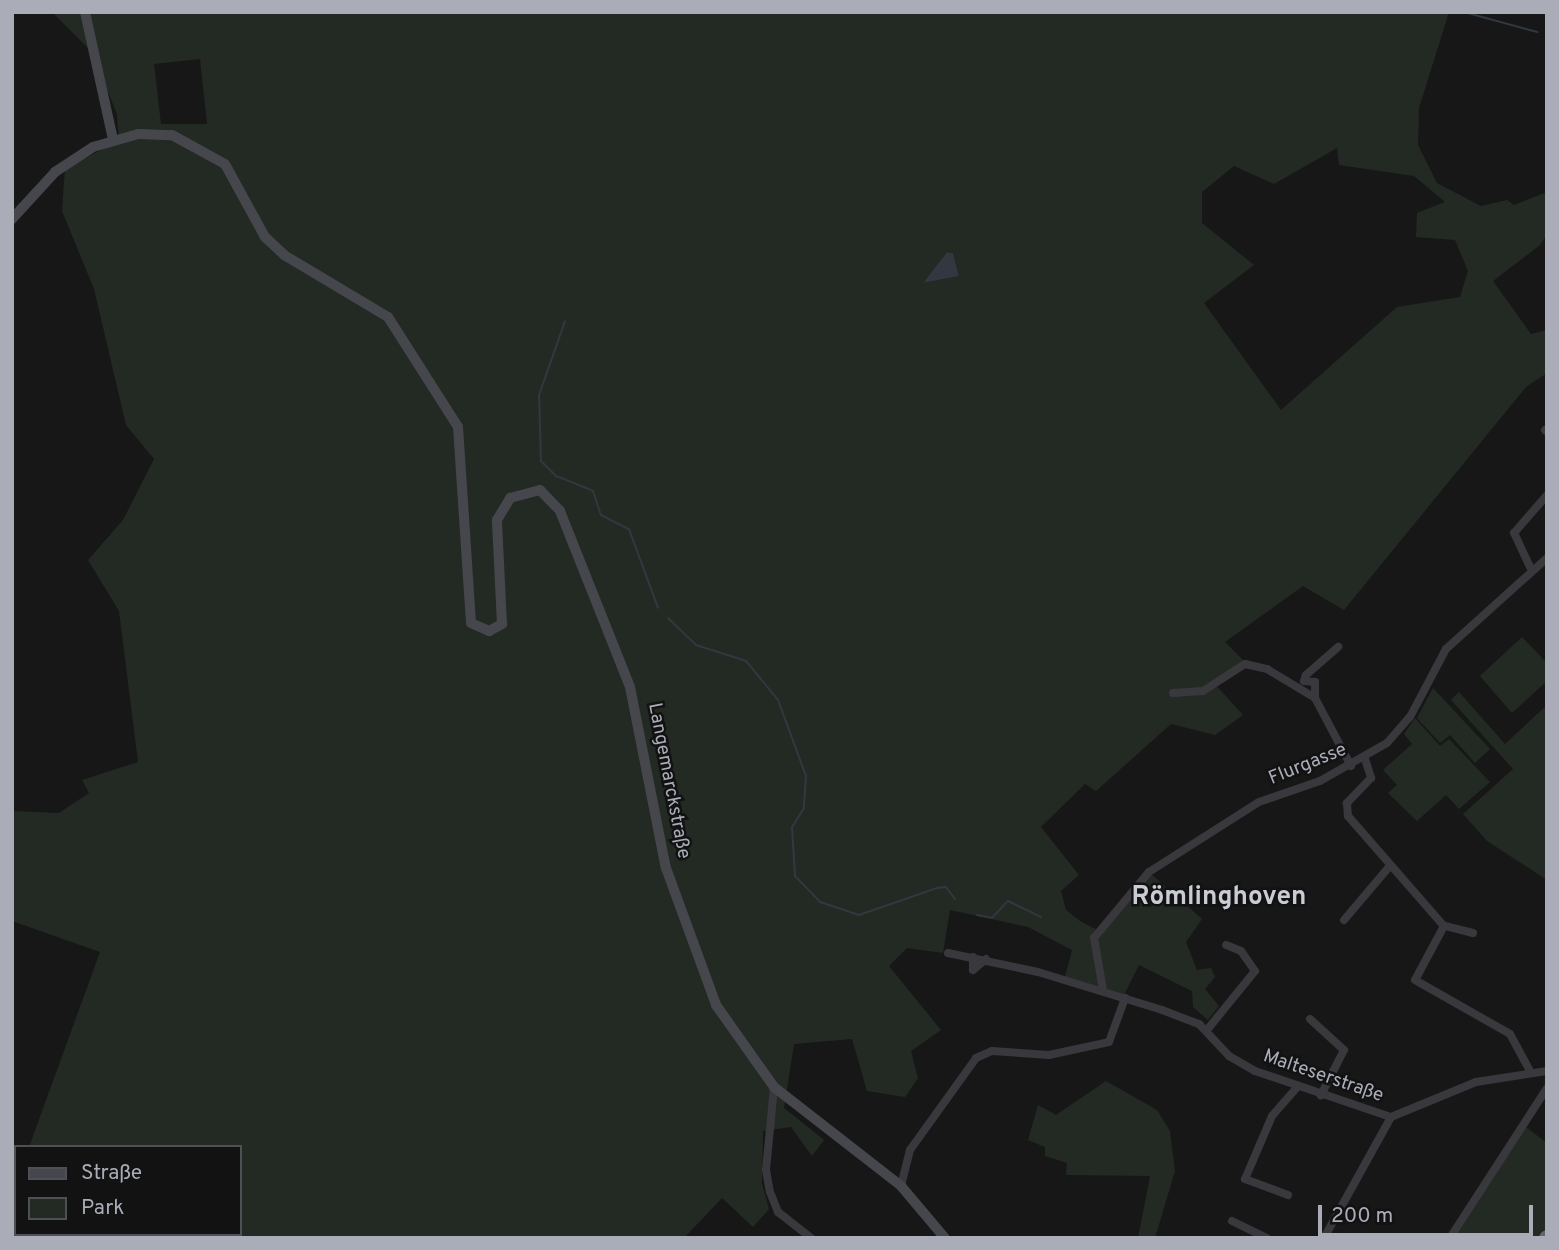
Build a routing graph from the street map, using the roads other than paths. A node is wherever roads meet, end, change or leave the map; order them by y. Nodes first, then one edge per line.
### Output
1 (85, 12) edge
2 (113, 139) junction
3 (12, 219) edge
4 (1547, 495) edge
5 (1547, 558) edge
6 (1530, 568) junction
7 (1338, 647) dead end
8 (1303, 685) junction
9 (1172, 693) dead end
10 (1315, 698) junction
11 (1365, 759) junction
12 (1351, 766) junction
13 (1389, 867) junction
14 (1344, 920) dead end
15 (1444, 926) junction
16 (1473, 933) dead end
17 (1226, 945) dead end
18 (948, 953) dead end
19 (973, 957) junction
20 (986, 959) junction
21 (1103, 990) junction
22 (1125, 998) junction
23 (1310, 1019) dead end
24 (1208, 1030) junction
25 (1530, 1071) junction
26 (1547, 1071) edge
27 (1298, 1086) junction
28 (774, 1087) junction
29 (1547, 1088) edge
30 (1321, 1096) junction
31 (1391, 1117) junction
32 (901, 1186) junction
33 (1288, 1195) dead end
34 (1231, 1221) dead end
35 (811, 1238) edge
36 (945, 1238) edge
37 (1267, 1238) edge
38 (1324, 1238) edge
39 (1450, 1238) edge

1 - 2 main road
2 - 3 main road
2 - 28 main road, Langemarckstraße
4 - 6 street
5 - 6 street, Flurgasse
6 - 11 street, Flurgasse
7 - 8 street
8 - 9 street
8 - 10 street
8 - 10 street
10 - 12 street
11 - 12 street, Flurgasse
11 - 13 street
12 - 21 street, Flurgasse
13 - 14 street
13 - 15 street
15 - 16 street
15 - 25 street
17 - 24 street
18 - 19 street
19 - 20 street
19 - 20 street
20 - 21 street, Malteserstraße
21 - 22 street, Malteserstraße
22 - 24 street, Malteserstraße
22 - 32 street
23 - 30 street
24 - 27 street, Malteserstraße
25 - 26 street, Malteserstraße
25 - 31 street, Malteserstraße
27 - 30 street, Malteserstraße
27 - 33 street
28 - 32 main road, Langemarckstraße
28 - 35 street
29 - 39 street
30 - 31 street, Malteserstraße
31 - 38 street
32 - 36 main road, Langemarckstraße
34 - 37 street

